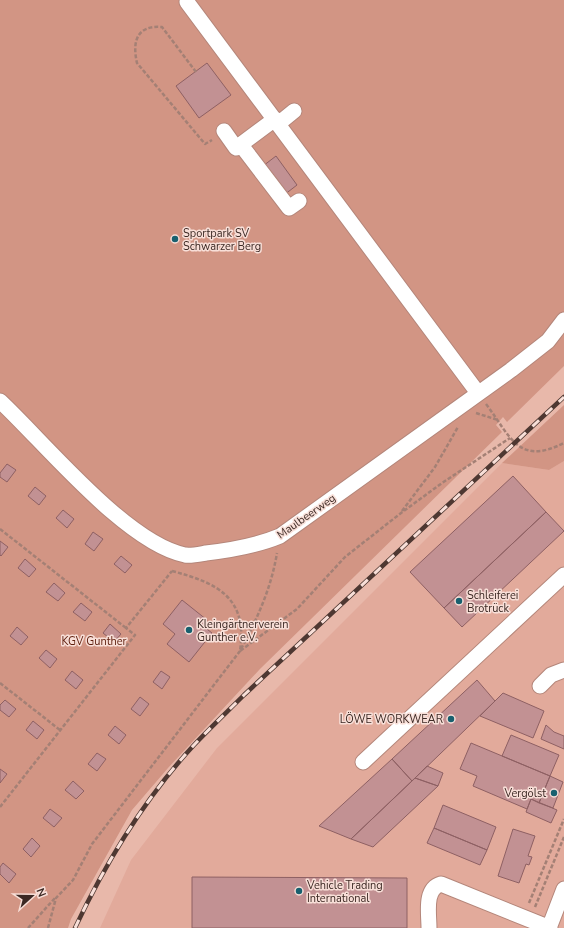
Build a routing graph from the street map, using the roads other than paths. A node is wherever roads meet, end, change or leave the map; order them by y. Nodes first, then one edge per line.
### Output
1 (187, 2) dead end
2 (294, 111) dead end
3 (276, 122) junction
4 (224, 131) road end
5 (241, 145) junction
6 (299, 201) dead end
7 (564, 320) edge
8 (478, 394) junction
9 (0, 401) edge
10 (564, 575) edge
11 (564, 670) edge
12 (540, 686) dead end
13 (363, 762) dead end
14 (564, 889) edge
15 (429, 928) edge
16 (549, 928) edge

1 - 3 street
2 - 3 street
3 - 5 street
3 - 8 street
4 - 5 street
5 - 6 street
7 - 8 street, Maulbeerweg
8 - 9 street, Maulbeerweg
10 - 13 street
11 - 12 street
14 - 16 street
15 - 16 street

